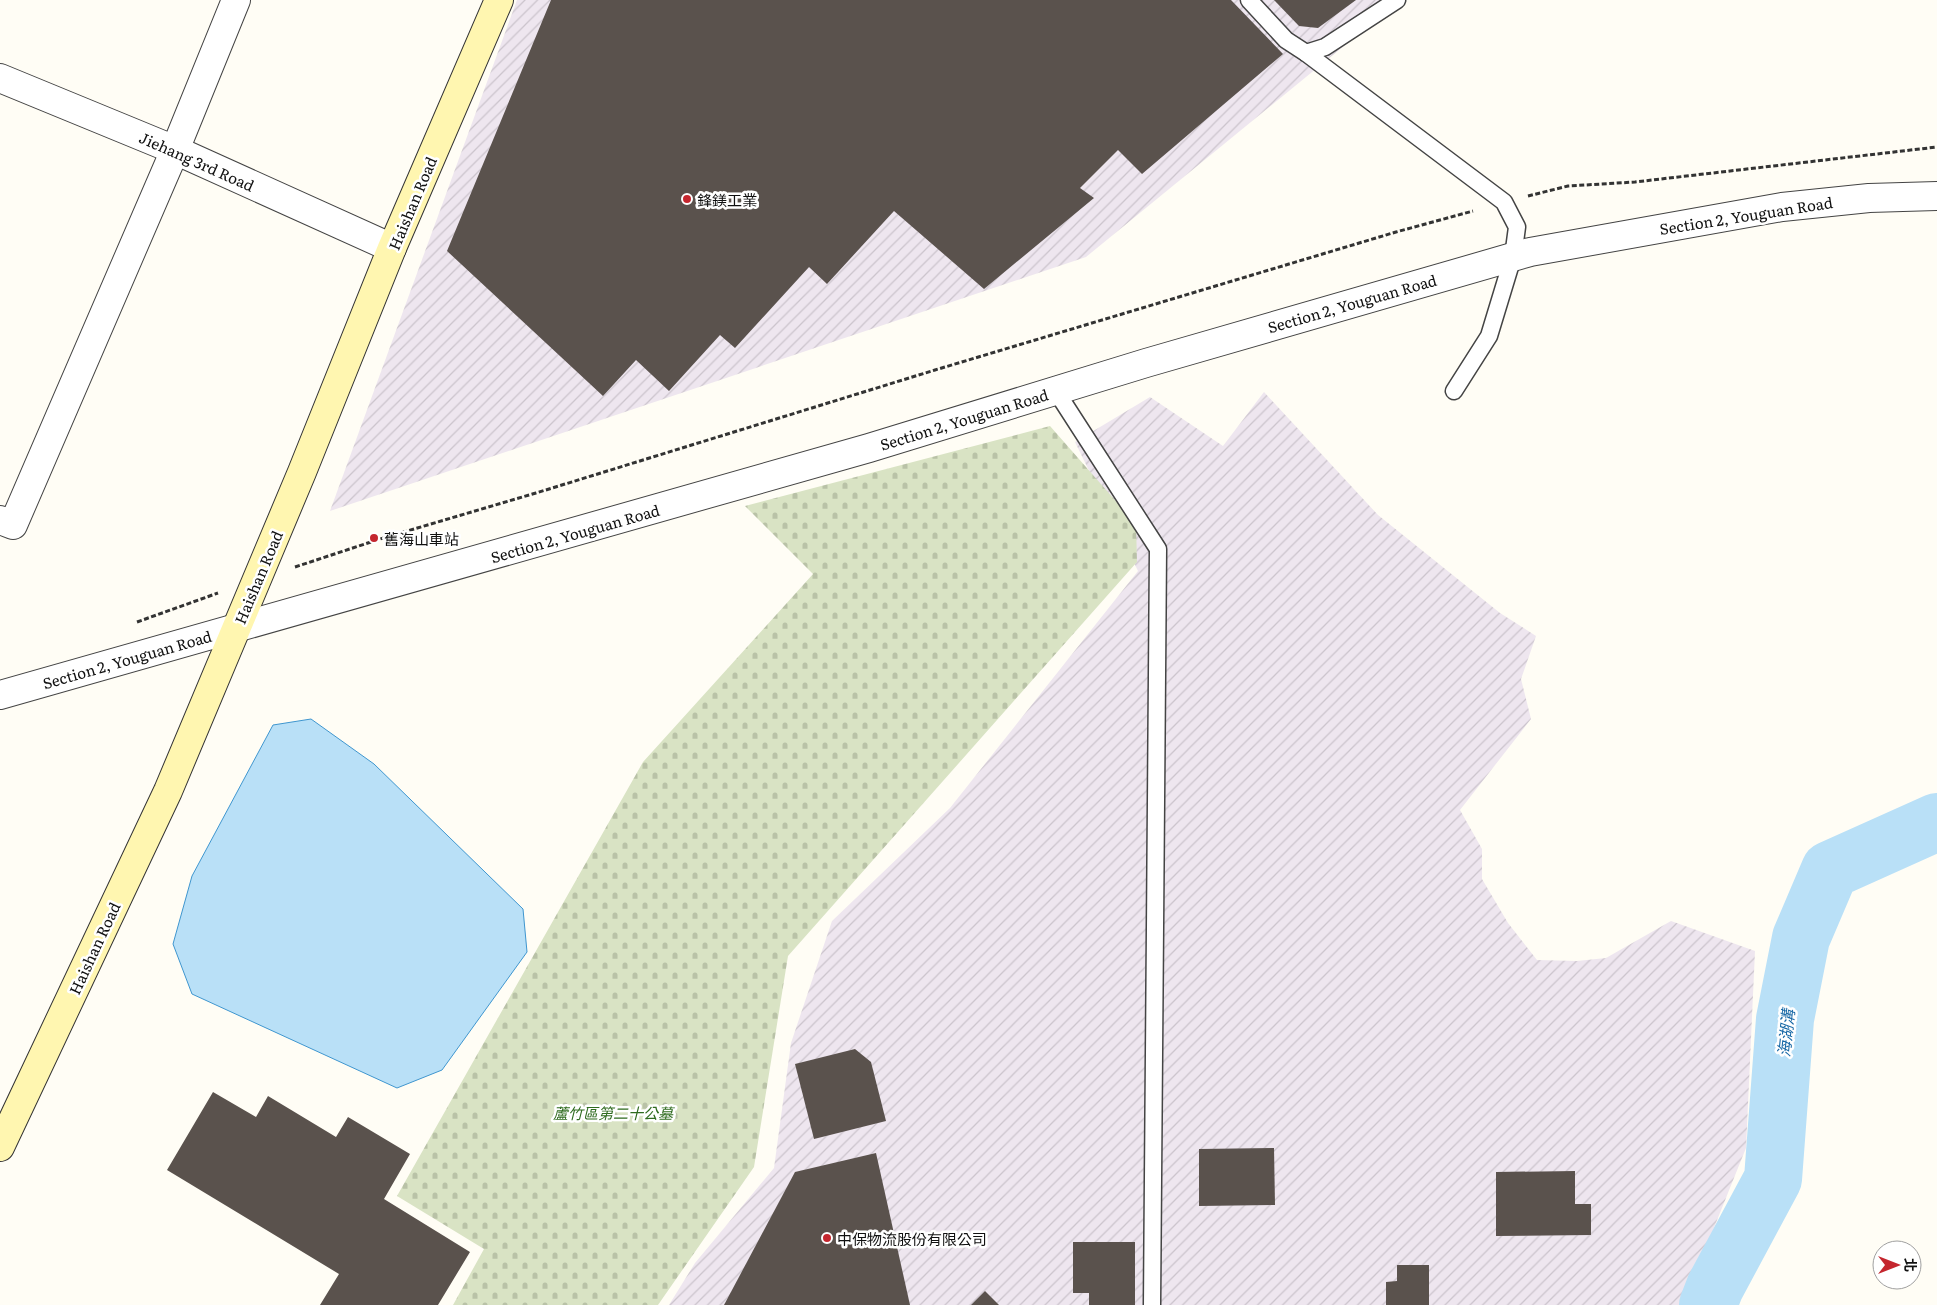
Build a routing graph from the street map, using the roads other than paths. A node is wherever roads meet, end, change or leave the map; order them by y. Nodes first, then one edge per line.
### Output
1 (236, 0) edge
2 (498, 0) edge
3 (1249, 0) edge
4 (1396, 0) edge
5 (1306, 53) junction
6 (0, 78) edge
7 (175, 150) junction
8 (1937, 196) edge
9 (392, 248) junction
10 (1514, 257) junction
11 (1056, 391) junction
12 (1454, 391) dead end
13 (0, 520) edge
14 (236, 628) junction
15 (0, 695) edge
16 (0, 1147) edge
17 (1152, 1305) edge

1 - 7 street
2 - 9 main road, Haishan Road
3 - 5 lane
4 - 5 lane
5 - 10 lane
6 - 7 street, Jiehang 3rd Road
7 - 9 street, Jiehang 3rd Road
7 - 13 street
8 - 10 street, Section 2, Youguan Road
9 - 14 main road, Haishan Road
10 - 11 street, Section 2, Youguan Road
10 - 12 lane
11 - 14 street, Section 2, Youguan Road
11 - 17 lane
14 - 15 street, Section 2, Youguan Road
14 - 16 main road, Haishan Road

